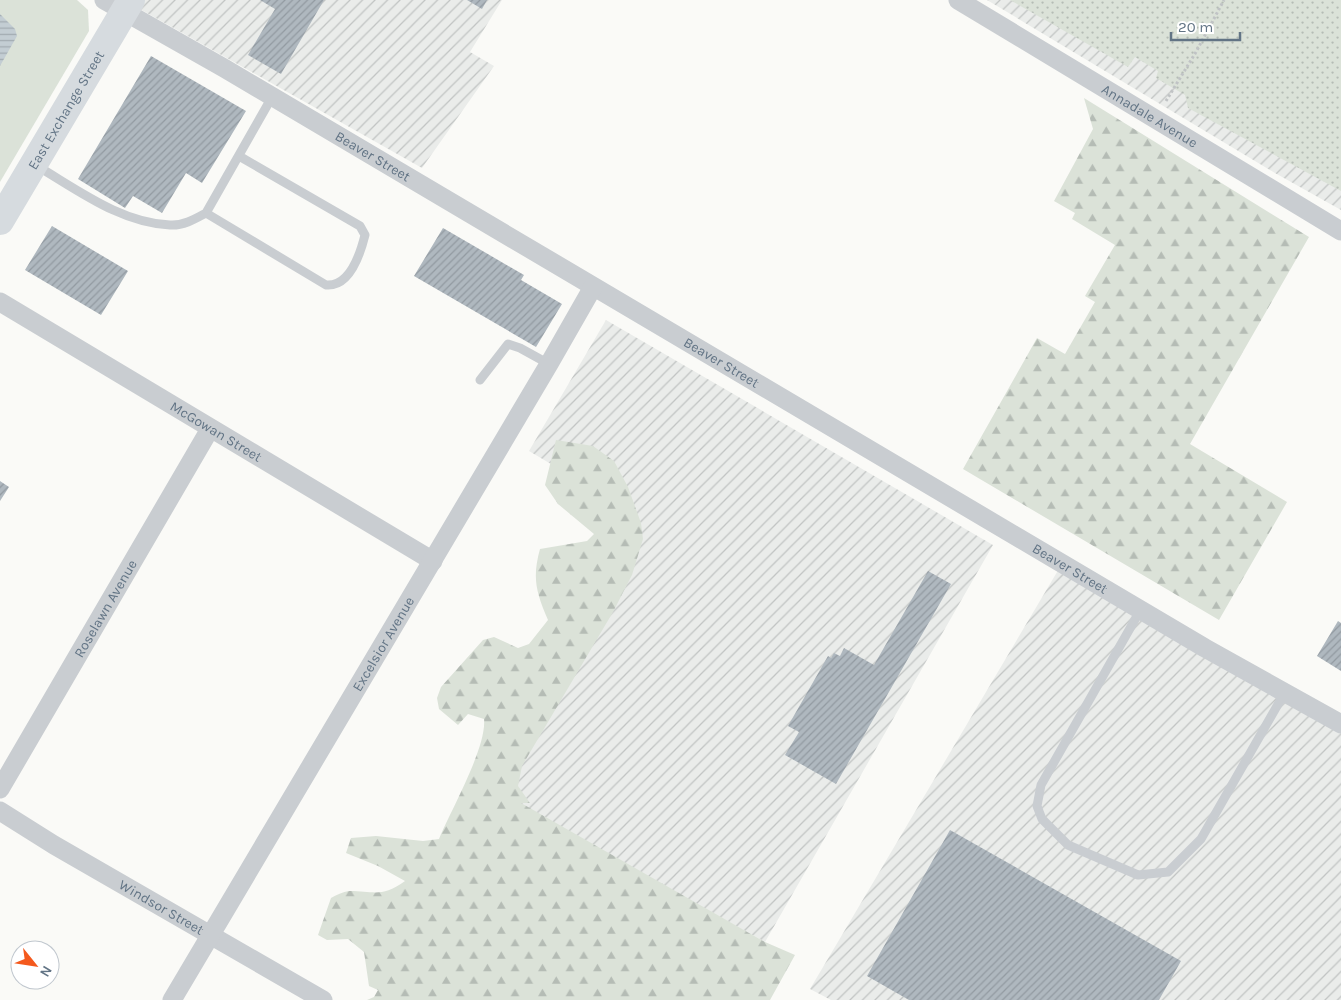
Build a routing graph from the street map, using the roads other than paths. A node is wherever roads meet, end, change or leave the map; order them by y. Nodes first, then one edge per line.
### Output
1 (958, 0) edge
2 (120, 4) edge
3 (272, 97) junction
4 (238, 156) junction
5 (34, 165) junction
6 (206, 213) junction
7 (0, 221) edge
8 (1341, 231) edge
9 (593, 287) junction
10 (0, 302) edge
11 (549, 364) junction
12 (480, 380) dead end
13 (210, 429) junction
14 (433, 561) junction
15 (1141, 609) junction
16 (1286, 692) junction
17 (1341, 724) edge
18 (0, 789) edge
19 (0, 811) edge
20 (211, 935) junction
21 (172, 1000) edge
22 (323, 1000) edge

1 - 8 street, Annadale Avenue
2 - 3 street, Beaver Street
2 - 5 main road, East Exchange Street
3 - 4 lane
3 - 9 street, Beaver Street
4 - 6 lane
4 - 6 lane
5 - 6 lane
5 - 7 main road, East Exchange Street
9 - 11 street, Excelsior Avenue
9 - 15 street, Beaver Street
10 - 13 street, McGowan Street
11 - 12 lane
11 - 14 street, Excelsior Avenue
13 - 14 street, McGowan Street
13 - 18 street, Roselawn Avenue
14 - 20 street, Excelsior Avenue
15 - 16 street, Beaver Street
15 - 16 lane
16 - 17 street, Beaver Street
19 - 20 street, Windsor Street
20 - 21 street, Excelsior Avenue
20 - 22 street, Windsor Street

